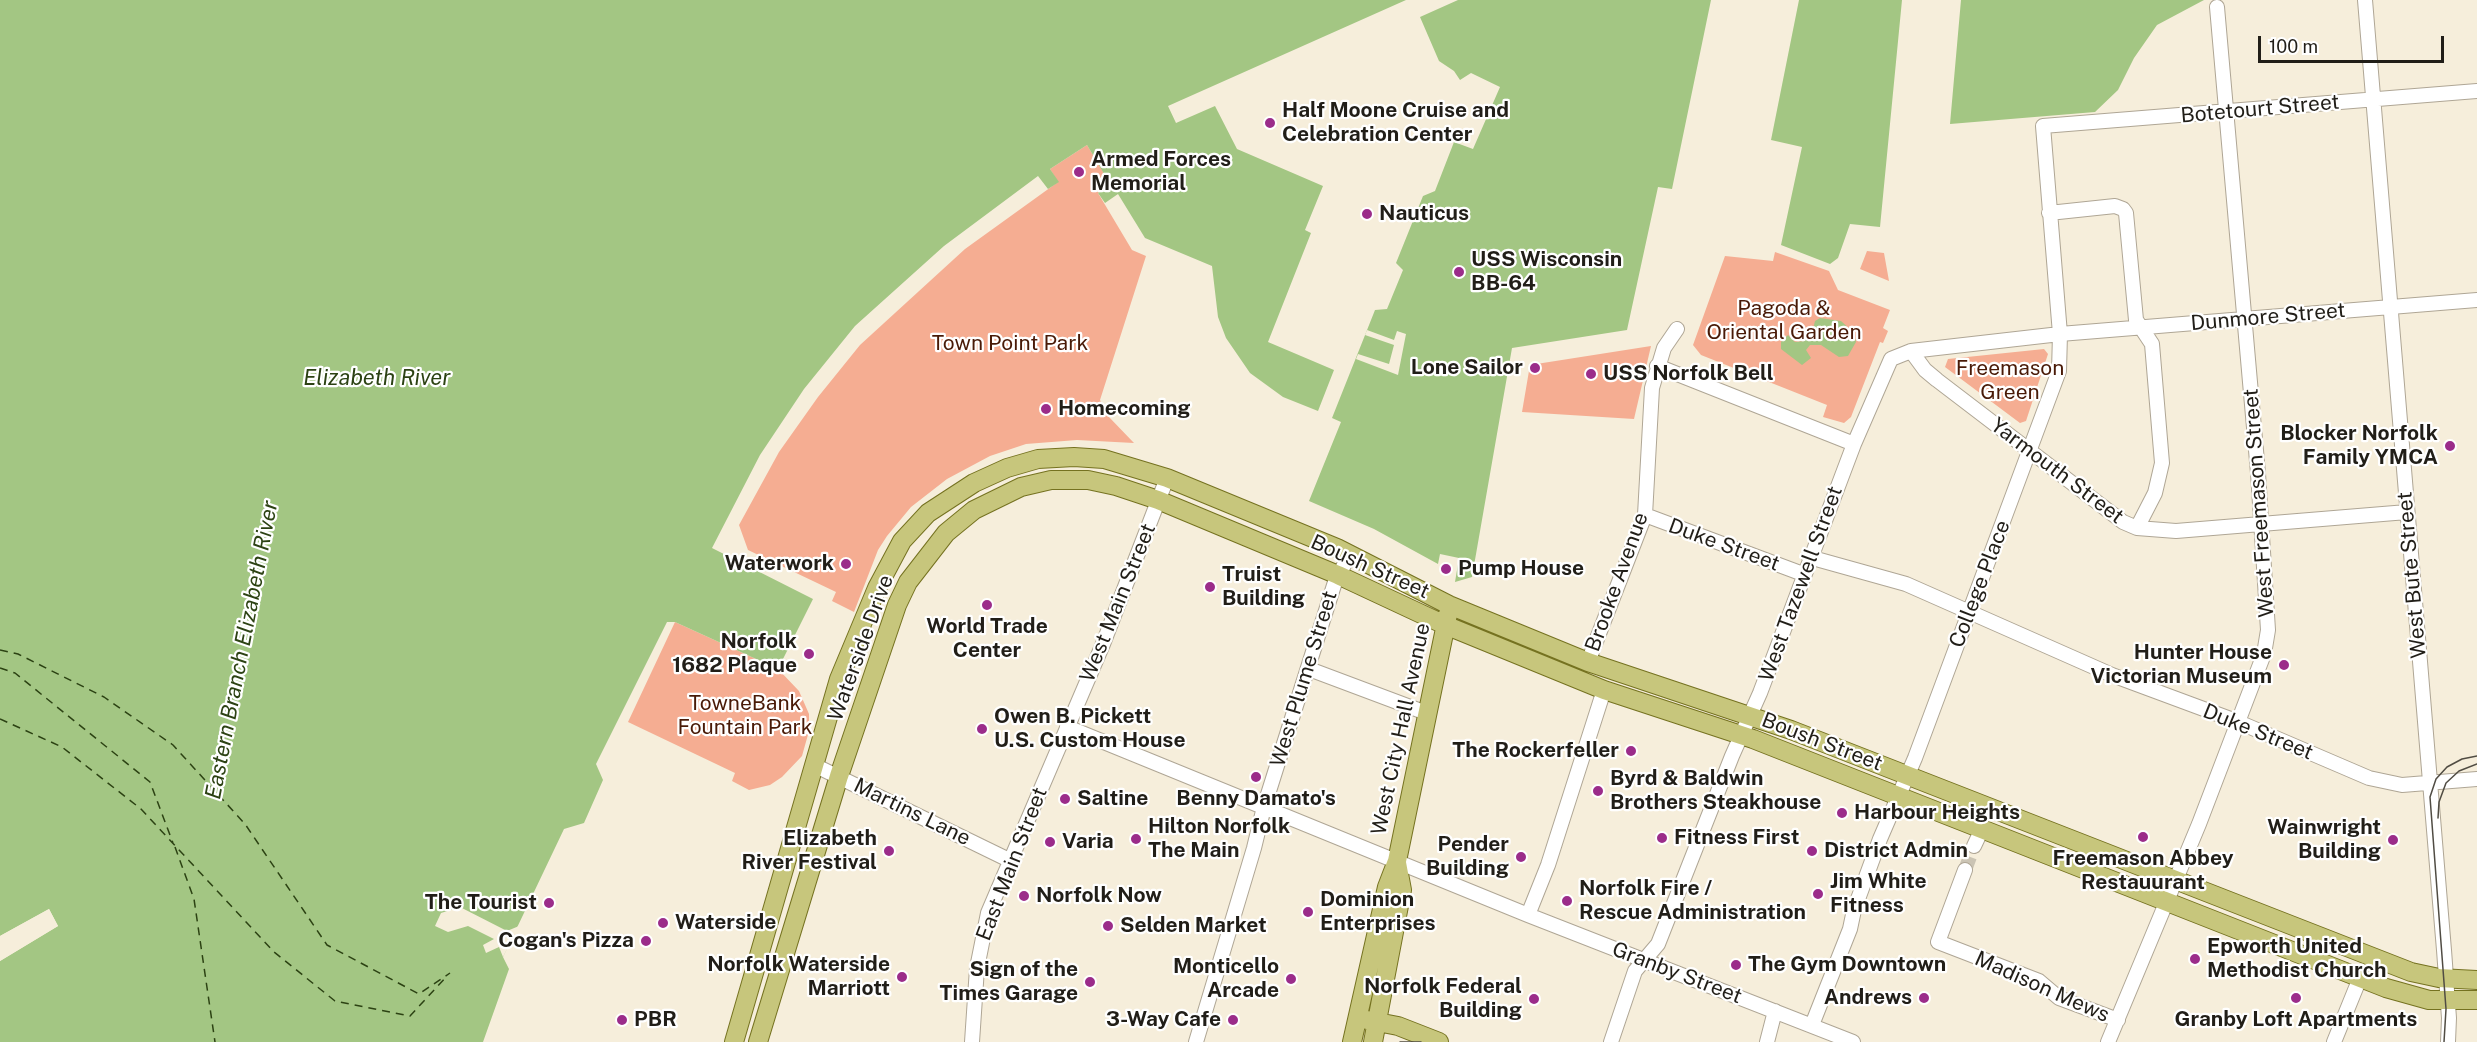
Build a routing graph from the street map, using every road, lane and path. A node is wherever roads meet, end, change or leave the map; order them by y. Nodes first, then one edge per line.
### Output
1 (2365, 0) edge
2 (2217, 7) dead end
3 (2477, 91) edge
4 (2373, 100) junction
5 (2225, 113) junction
6 (2043, 126) joint
7 (2049, 213) junction
8 (2477, 300) edge
9 (2390, 308) junction
10 (2244, 319) junction
11 (2140, 328) junction
12 (1677, 329) dead end
13 (2060, 334) junction
14 (1911, 351) junction
15 (1656, 366) junction
16 (1854, 444) junction
17 (2031, 453) junction
18 (1167, 478) junction
19 (1158, 500) junction
20 (2407, 512) junction
21 (1644, 515) junction
22 (2261, 525) junction
23 (2137, 528) junction
24 (1350, 554) junction
25 (1809, 558) junction
26 (1803, 574) junction
27 (1338, 575) junction
28 (1449, 605) junction
29 (1969, 611) junction
30 (1445, 625) junction
31 (1588, 662) junction
32 (1309, 669) junction
33 (1604, 690) junction
34 (1429, 714) junction
35 (1750, 717) junction
36 (2236, 721) junction
37 (1067, 727) junction
38 (1742, 735) junction
39 (814, 765) junction
40 (839, 776) junction
41 (1908, 776) junction
42 (2477, 779) edge
43 (2430, 784) junction
44 (1899, 796) junction
45 (1264, 807) junction
46 (799, 817) junction
47 (1982, 829) junction
48 (819, 842) junction
49 (1974, 846) tunnel mouth
50 (1009, 860) junction
51 (1397, 861) junction
52 (1965, 870) tunnel mouth
53 (2174, 880) junction
54 (2166, 901) junction
55 (1528, 915) junction
56 (1645, 961) junction
57 (2360, 978) junction
58 (2446, 979) junction
59 (2477, 980) edge
60 (2477, 1000) edge
61 (2448, 1001) junction
62 (1775, 1011) junction
63 (1357, 1018) junction
64 (2118, 1020) junction
65 (1377, 1022) junction
66 (1812, 1025) junction
67 (1352, 1040) edge
68 (735, 1042) edge
69 (758, 1042) edge
70 (972, 1042) edge
71 (1196, 1042) edge
72 (1374, 1042) edge
73 (1439, 1042) edge
74 (1611, 1042) edge
75 (1767, 1042) edge
76 (1853, 1042) edge
77 (2109, 1042) edge
78 (2334, 1042) edge
79 (2448, 1042) edge

1 - 4 street, West Bute Street
2 - 5 street, West Freemason Street
3 - 4 street, Botetourt Street
4 - 5 street, Botetourt Street
4 - 9 street, West Bute Street
5 - 6 street, Botetourt Street
5 - 10 street, West Freemason Street
6 - 7 street, College Place
7 - 11 street
7 - 13 street, College Place
8 - 9 street, Dunmore Street
9 - 10 street, Dunmore Street
9 - 20 street, West Bute Street
10 - 11 street, Dunmore Street
10 - 22 street, West Freemason Street
11 - 13 street, Dunmore Street
11 - 23 street
12 - 15 street, Brooke Avenue
13 - 14 street, Dunmore Street
13 - 17 street, College Place
14 - 16 street, West Tazewell Street
14 - 17 street, Yarmouth Street
15 - 16 street
15 - 21 street, Brooke Avenue
16 - 25 street, West Tazewell Street
17 - 23 street, Yarmouth Street
17 - 29 street, College Place
18 - 19 street, West Main Street
18 - 24 main road, Boush Street
18 - 39 main road, Waterside Drive
19 - 27 main road, Boush Street
19 - 37 street, West Main Street
19 - 40 main road, Waterside Drive
20 - 22 street, Yarmouth Street
20 - 43 street, West Bute Street
21 - 26 street, Duke Street
21 - 31 street, Brooke Avenue
22 - 23 street, Yarmouth Street
22 - 36 street, West Freemason Street
24 - 27 street, West Plume Street
24 - 28 main road, Boush Street
25 - 26 street, West Tazewell Street
25 - 29 street, Duke Street
26 - 35 street, West Tazewell Street
27 - 30 main road, Boush Street
27 - 32 street, West Plume Street
28 - 30 main road, West City Hall Avenue
28 - 31 main road, Boush Street
29 - 36 street, Duke Street
29 - 41 street, College Place
30 - 33 main road, Boush Street
30 - 34 main road, West City Hall Avenue
31 - 35 main road, Boush Street
32 - 34 street
32 - 45 street, West Plume Street
33 - 38 main road, Boush Street
33 - 55 street
34 - 51 main road, West City Hall Avenue
35 - 38 street, West Tazewell Street
35 - 41 main road, Boush Street
36 - 43 street, Duke Street
36 - 53 street, West Freemason Street
37 - 45 street, Granby Street
37 - 50 street, East Main Street
38 - 44 main road, Boush Street
38 - 56 street, West Tazewell Street
39 - 40 street, Martins Lane
39 - 46 main road, Waterside Drive
40 - 48 main road, Waterside Drive
40 - 50 street, Martins Lane
41 - 44 street, College Place
41 - 53 main road, Boush Street
42 - 43 street, Duke Street
43 - 58 street, West Bute Street
44 - 47 main road, Boush Street
44 - 66 street, College Place
45 - 51 street, Granby Street
45 - 71 street, West Plume Street
46 - 48 main road
46 - 68 main road, Waterside Drive
47 - 49 street
47 - 54 main road, Boush Street
48 - 69 main road, Waterside Drive
50 - 70 street, East Main Street
51 - 55 street, Granby Street
51 - 63 main road
51 - 65 main road
52 - 64 street, Madison Mews
53 - 54 street, West Freemason Street
53 - 58 main road, Boush Street
54 - 57 main road, Boush Street
54 - 64 street, West Freemason Street
55 - 56 street, Granby Street
56 - 62 street, Granby Street
56 - 74 street, West Tazewell Street
57 - 61 main road, Boush Street
57 - 78 street
58 - 59 main road, Boush Street
58 - 61 street, West Bute Street
60 - 61 main road, Boush Street
61 - 79 street, West Bute Street
62 - 66 street, Granby Street
62 - 75 street
63 - 65 main road
63 - 67 main road
64 - 77 street, West Freemason Street
65 - 72 main road
65 - 73 main road
66 - 76 street, Granby Street
67 - 72 main road

